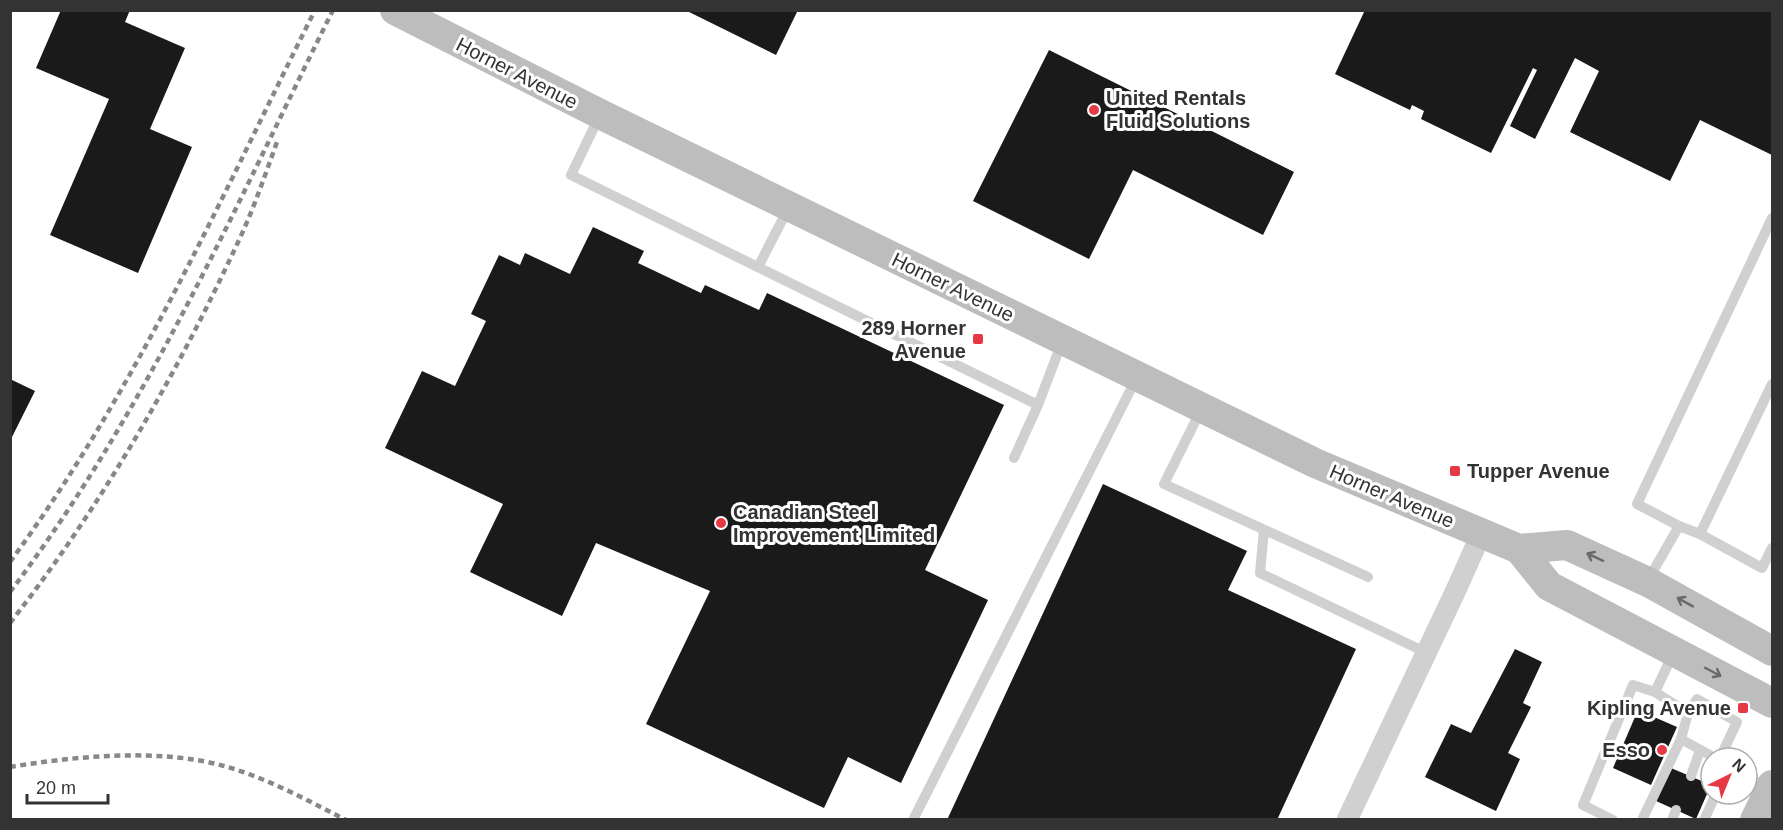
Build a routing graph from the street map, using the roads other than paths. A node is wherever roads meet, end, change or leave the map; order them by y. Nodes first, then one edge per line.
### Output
1 (394, 10) edge
2 (600, 114) junction
3 (789, 207) junction
4 (1773, 218) edge
5 (758, 267) junction
6 (1063, 340) junction
7 (1138, 376) junction
8 (1773, 384) edge
9 (1038, 405) junction
10 (1203, 408) junction
11 (1014, 458) dead end
12 (1679, 526) junction
13 (1264, 530) junction
14 (1481, 534) junction
15 (1700, 534) junction
16 (1773, 548) edge
17 (1519, 549) junction
18 (1368, 577) dead end
19 (1648, 582) junction
20 (1624, 625) junction
21 (1675, 651) junction
22 (1773, 651) edge
23 (1426, 653) junction
24 (1656, 692) junction
25 (1773, 703) edge
26 (1688, 713) junction
27 (1681, 738) junction
28 (1726, 746) edge
29 (1699, 749) edge
30 (1699, 753) edge
31 (1691, 776) dead end
32 (1763, 783) edge
33 (913, 819) edge
34 (1347, 819) edge
35 (1613, 819) edge
36 (1641, 819) edge
37 (1755, 819) edge

1 - 2 main road, Horner Avenue
2 - 3 main road, Horner Avenue
2 - 5 lane
3 - 5 lane
3 - 6 main road, Horner Avenue
4 - 12 lane
5 - 9 lane
6 - 7 main road, Horner Avenue
6 - 9 lane
7 - 10 main road, Horner Avenue
7 - 33 lane
8 - 15 lane
9 - 11 lane
10 - 13 lane
10 - 14 main road, Horner Avenue
12 - 15 lane
12 - 19 lane
13 - 18 lane
13 - 23 lane
14 - 17 main road, Horner Avenue
14 - 23 street
15 - 16 lane
19 -> 17 main road, Horner Avenue
17 - 20 main road, Horner Avenue
19 - 20 main road
22 -> 19 main road, Horner Avenue
20 - 21 main road, Horner Avenue
21 - 24 lane
21 -> 25 main road, Horner Avenue
23 - 34 street
24 - 26 lane
24 - 35 lane
26 - 27 lane
26 - 28 lane
27 - 29 lane
27 - 36 lane
30 - 31 lane
32 - 37 main road

